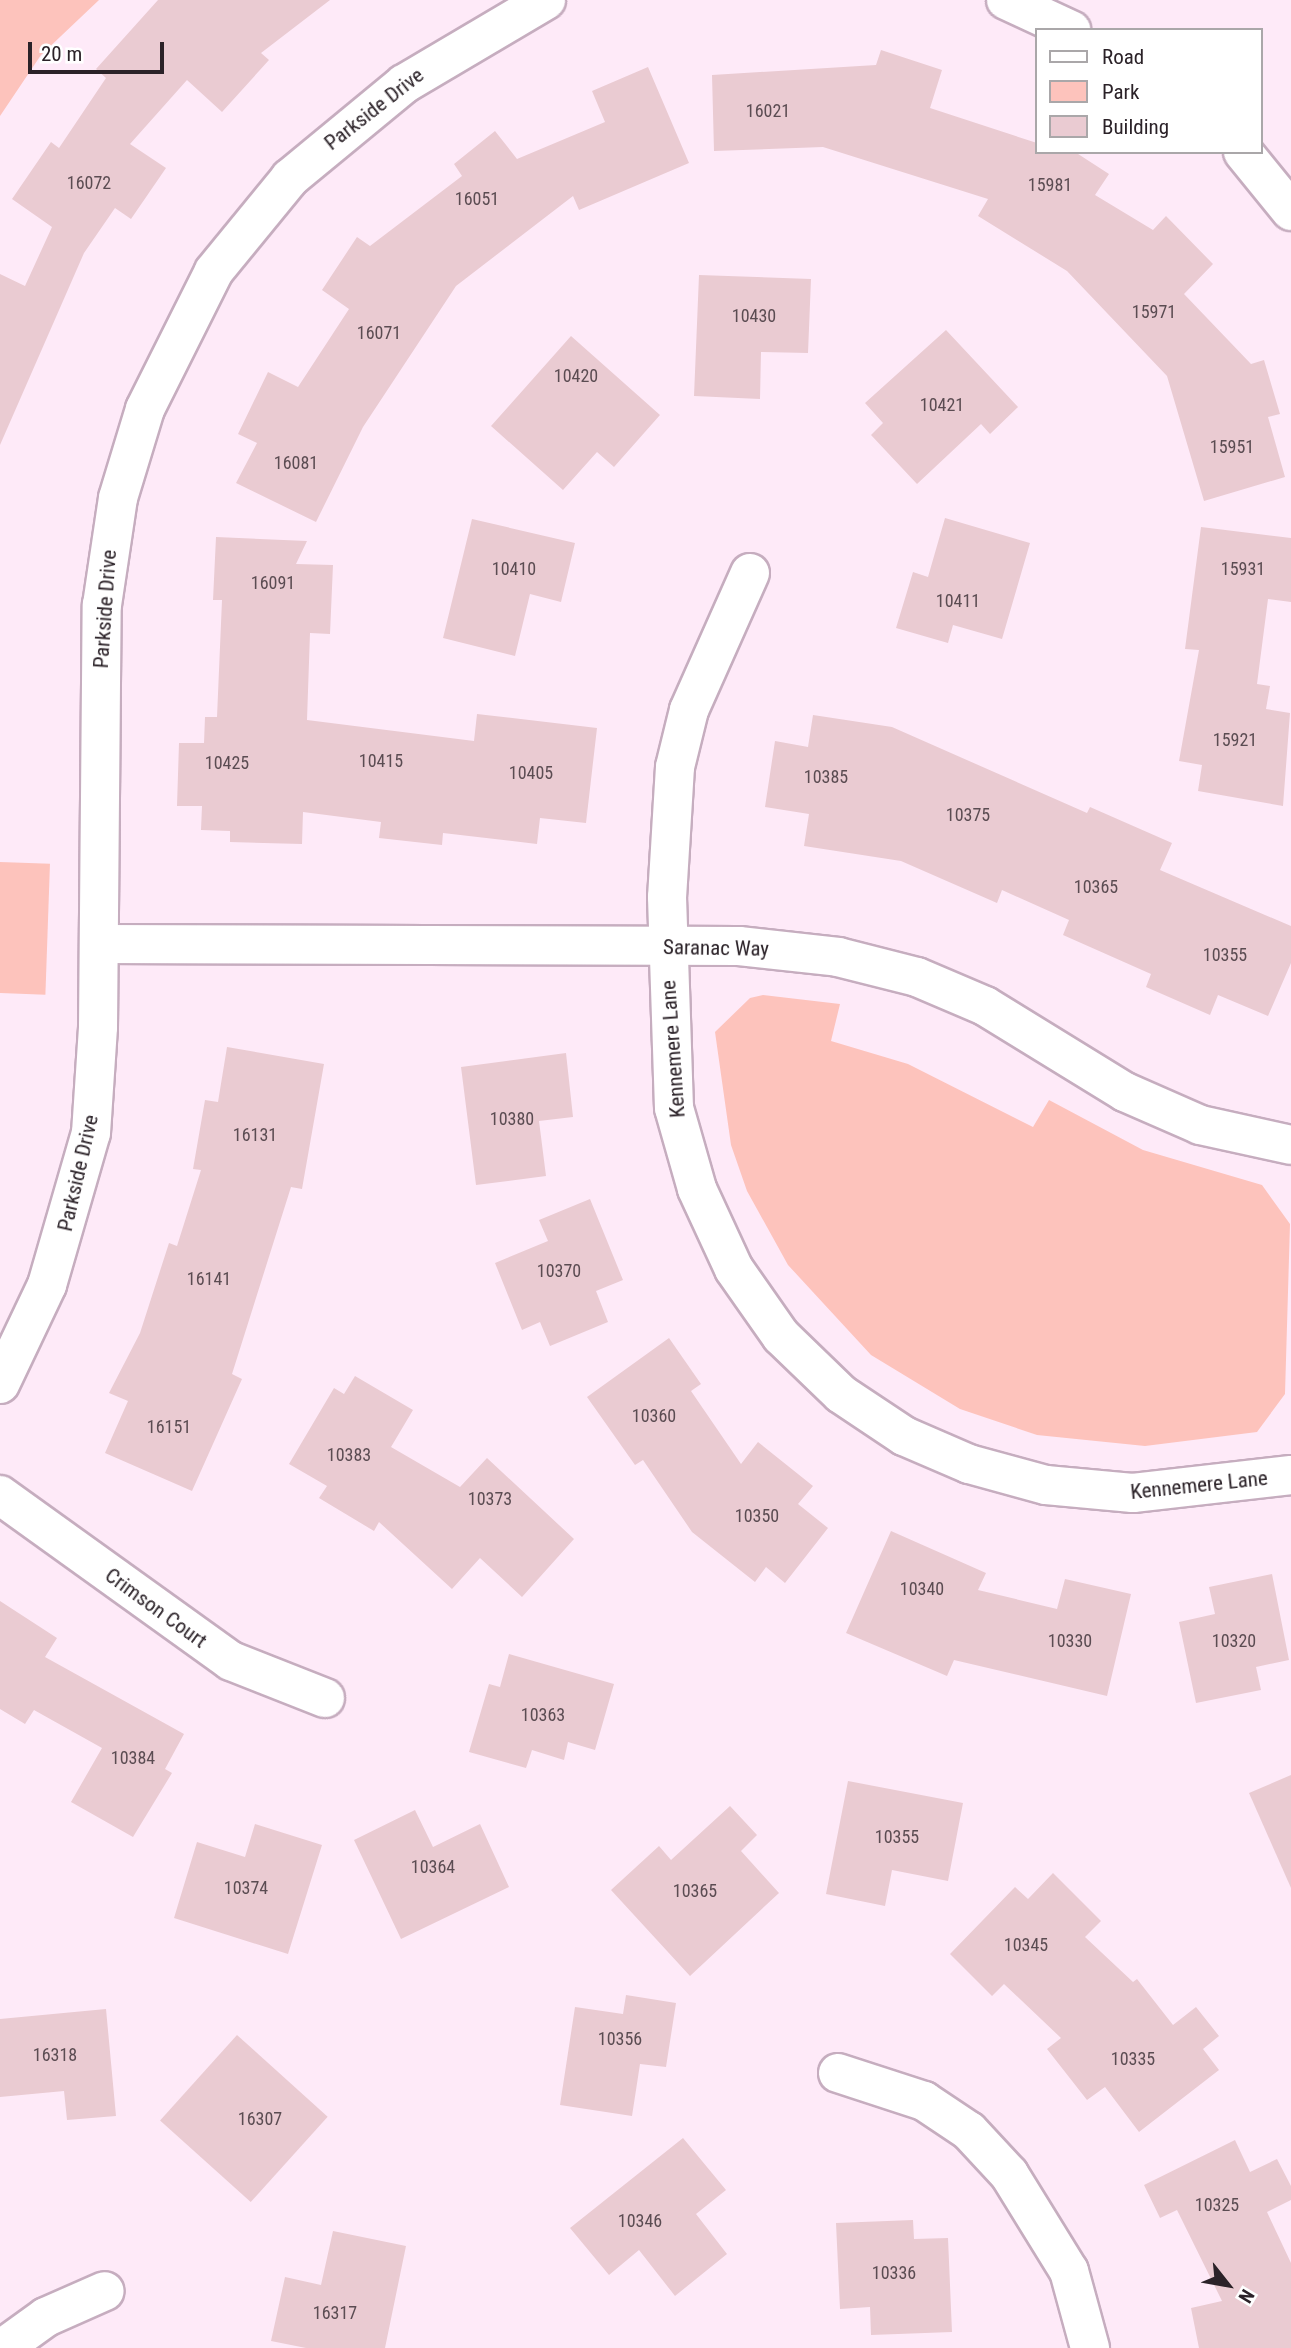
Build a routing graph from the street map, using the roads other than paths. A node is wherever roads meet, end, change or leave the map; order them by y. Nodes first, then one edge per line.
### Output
1 (546, 0) edge
2 (1006, 0) edge
3 (1067, 28) edge
4 (1245, 154) edge
5 (1291, 211) edge
6 (750, 573) dead end
7 (99, 944) junction
8 (667, 946) junction
9 (1291, 1145) edge
10 (0, 1384) edge
11 (1291, 1475) edge
12 (0, 1495) edge
13 (325, 1698) dead end
14 (838, 2073) dead end
15 (105, 2291) dead end
16 (3, 2348) edge
17 (1090, 2348) edge

1 - 7 street, Parkside Drive
2 - 3 street
4 - 5 street
6 - 8 street, Kennemere Lane
7 - 8 street, Saranac Way
7 - 10 street, Parkside Drive
8 - 9 street, Saranac Way
8 - 11 street, Kennemere Lane
12 - 13 street, Crimson Court
14 - 17 street
15 - 16 street

